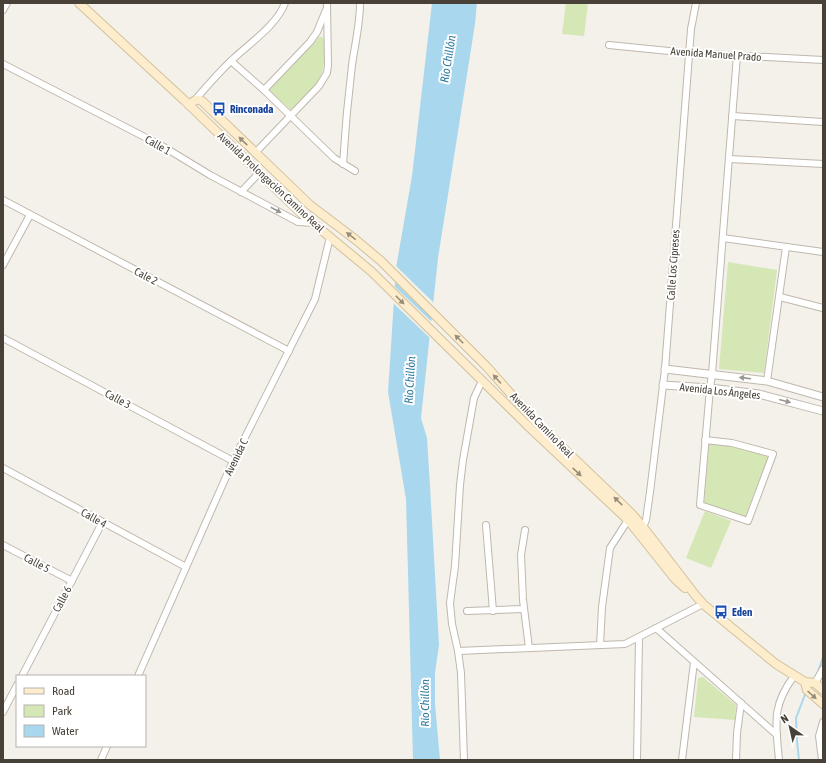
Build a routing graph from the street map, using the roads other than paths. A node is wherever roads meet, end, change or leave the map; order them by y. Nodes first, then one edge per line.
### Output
1 (7, 3) edge
2 (79, 3) edge
3 (285, 3) edge
4 (360, 3) edge
5 (696, 3) edge
6 (327, 5) edge
7 (3, 10) edge
8 (609, 45) dead end
9 (689, 53) junction
10 (737, 55) junction
11 (231, 60) junction
12 (823, 60) edge
13 (3, 64) edge
14 (264, 90) junction
15 (192, 103) junction
16 (291, 115) junction
17 (732, 116) junction
18 (823, 122) edge
19 (255, 152) junction
20 (729, 159) junction
21 (343, 164) junction
22 (823, 164) edge
23 (355, 171) dead end
24 (259, 173) junction
25 (241, 192) junction
26 (3, 200) edge
27 (30, 215) junction
28 (314, 223) junction
29 (330, 237) junction
30 (723, 238) junction
31 (786, 247) junction
32 (823, 252) edge
33 (381, 261) joint
34 (3, 265) edge
35 (372, 272) joint
36 (780, 297) junction
37 (823, 308) edge
38 (3, 338) edge
39 (289, 350) junction
40 (665, 368) junction
41 (712, 374) junction
42 (480, 379) junction
43 (766, 381) junction
44 (663, 384) junction
45 (710, 388) junction
46 (823, 397) edge
47 (823, 411) edge
48 (705, 440) junction
49 (233, 461) junction
50 (3, 468) edge
51 (628, 520) junction
52 (102, 523) junction
53 (486, 525) dead end
54 (644, 527) junction
55 (525, 530) dead end
56 (3, 545) edge
57 (186, 567) junction
58 (72, 581) junction
59 (696, 596) junction
60 (703, 604) junction
61 (524, 609) junction
62 (466, 611) dead end
63 (493, 611) junction
64 (656, 628) junction
65 (639, 637) junction
66 (600, 645) junction
67 (529, 648) junction
68 (458, 652) junction
69 (694, 662) junction
70 (823, 669) edge
71 (23, 675) edge
72 (138, 675) edge
73 (794, 676) junction
74 (805, 682) junction
75 (815, 683) junction
76 (16, 687) edge
77 (823, 690) edge
78 (741, 703) junction
79 (823, 704) edge
80 (3, 712) edge
81 (823, 722) edge
82 (777, 734) junction
83 (107, 747) edge
84 (101, 760) edge
85 (464, 760) edge
86 (637, 760) edge
87 (682, 760) edge
88 (736, 760) edge
89 (779, 760) edge
90 (822, 760) edge

1 - 7 street
2 - 15 main road, Avenida Prolongación Camino Real
3 - 11 street
4 - 21 street
5 - 9 street, Calle Los Cipreses
6 - 14 street
6 - 16 street
8 - 9 street, Avenida Manuel Prado
9 - 10 street, Avenida Manuel Prado
9 - 40 street, Calle Los Cipreses
10 - 12 street, Avenida Manuel Prado
10 - 17 street
11 - 14 street
11 - 15 street
13 - 25 street, Calle 1
14 - 16 street
19 -> 15 main road, Avenida Prolongación Camino Real
15 - 24 main road, Avenida Prolongación Camino Real
16 - 19 street
16 - 21 street
17 - 18 street
17 - 20 street
33 -> 19 main road, Avenida Prolongación Camino Real
20 - 22 street
20 - 30 street
21 - 23 street
24 - 25 street
24 - 28 main road, Avenida Prolongación Camino Real
25 -> 28 street, Calle 1
26 - 27 street, Cale 2
27 - 34 street
27 - 39 street, Cale 2
28 - 29 main road, Avenida Prolongación Camino Real
29 - 35 main road, Avenida Prolongación Camino Real
29 - 39 street, Avenida C
30 - 31 street
30 - 41 street
31 - 32 street
31 - 36 street
54 -> 33 main road, Avenida Camino Real
35 -> 42 main road, Avenida Camino Real
36 - 37 street
36 - 43 street
38 - 49 street, Calle 3
39 - 49 street, Avenida C
40 - 41 street, Avenida Los Ángeles
40 - 44 street, Calle Los Cipreses
43 -> 41 street, Avenida Los Ángeles
41 - 45 street
42 -> 51 main road, Avenida Camino Real
42 - 68 street
43 - 46 street, Avenida Los Ángeles
44 - 45 street, Avenida Los Ángeles
44 - 54 street, Calle Los Cipreses
45 -> 47 street, Avenida Los Ángeles
45 - 48 street
48 - 48 street
49 - 57 street, Avenida C
50 - 52 street, Calle 4
51 - 59 main road, Avenida Camino Real
51 - 66 street
52 - 57 street, Calle 4
52 - 58 street, Calle 6
53 - 63 street
54 - 59 main road, Avenida Camino Real
55 - 61 street
56 - 58 street, Calle 5
57 - 72 street, Avenida C
58 - 71 street, Calle 6
59 - 60 main road, Avenida Camino Real
60 - 64 street
60 - 73 main road, Avenida Camino Real
61 - 63 street
61 - 67 street
62 - 63 street
64 - 65 street
64 - 69 street
65 - 66 street
65 - 86 street
66 - 67 street
67 - 68 street
68 - 85 street
69 - 78 street
69 - 87 street
70 - 75 street
73 - 74 main road, Avenida Camino Real
73 - 82 street
74 - 75 main road, Avenida Camino Real
74 -> 79 main road, Avenida Camino Real
75 - 77 main road
76 - 80 street
78 - 82 street
78 - 88 street
81 - 90 street
82 - 89 street
83 - 84 street

